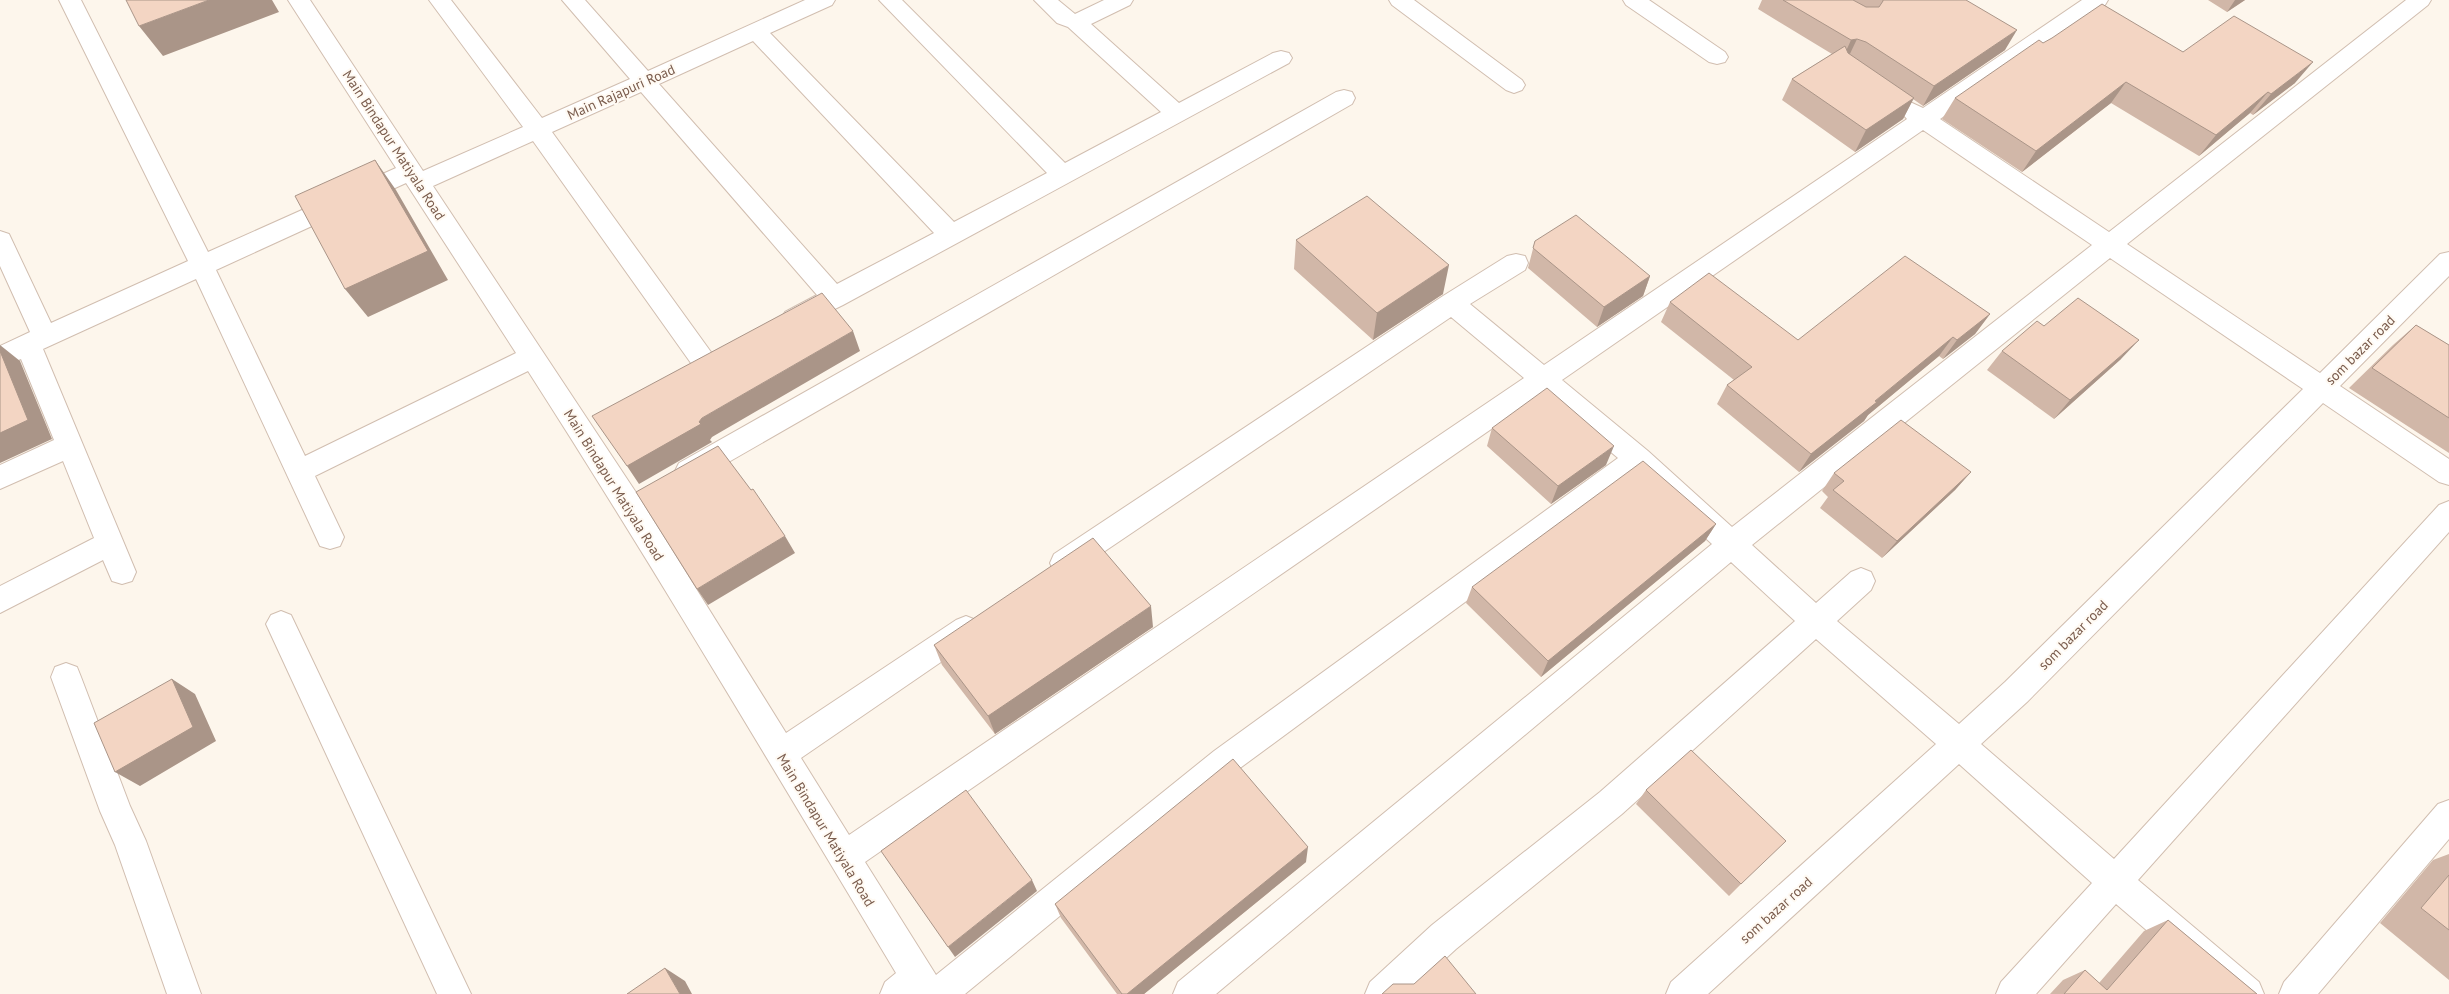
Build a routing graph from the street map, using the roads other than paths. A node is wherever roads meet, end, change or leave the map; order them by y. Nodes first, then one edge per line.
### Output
1 (70, 0) edge
2 (299, 0) edge
3 (440, 0) edge
4 (573, 0) edge
5 (824, 0) edge
6 (890, 0) edge
7 (1045, 0) edge
8 (1122, 0) edge
9 (1400, 0) edge
10 (1634, 0) edge
11 (2097, 0) edge
12 (2420, 0) edge
13 (1076, 22) junction
14 (756, 31) junction
15 (1717, 57) dead end
16 (1281, 58) dead end
17 (645, 81) junction
18 (1514, 85) dead end
19 (1344, 98) dead end
20 (1893, 99) edge
21 (1177, 114) junction
22 (1924, 119) junction
23 (538, 130) junction
24 (1063, 175) junction
25 (415, 177) junction
26 (951, 235) junction
27 (0, 240) edge
28 (2110, 244) junction
29 (2449, 262) edge
30 (1516, 263) dead end
31 (202, 265) junction
32 (834, 298) junction
33 (1452, 303) junction
34 (774, 329) edge
35 (37, 340) junction
36 (0, 357) edge
37 (532, 357) junction
38 (707, 366) edge
39 (1544, 380) junction
40 (2321, 388) junction
41 (70, 445) junction
42 (1638, 459) junction
43 (300, 471) junction
44 (2449, 474) edge
45 (0, 478) edge
46 (672, 480) edge
47 (2449, 513) edge
48 (330, 537) dead end
49 (110, 543) junction
50 (1732, 546) junction
51 (122, 572) dead end
52 (1046, 576) edge
53 (1861, 581) dead end
54 (0, 600) edge
55 (988, 614) edge
56 (1816, 621) junction
57 (281, 624) dead end
58 (66, 677) dead end
59 (1959, 744) junction
60 (781, 754) junction
61 (2449, 815) edge
62 (843, 858) junction
63 (2115, 882) junction
64 (920, 990) edge
65 (184, 994) edge
66 (454, 994) edge
67 (1190, 994) edge
68 (1382, 994) edge
69 (1683, 994) edge
70 (2013, 994) edge
71 (2247, 994) edge
72 (2296, 994) edge

1 - 31 street
2 - 25 street, Main Bindapur Matiyala Road
3 - 23 street
4 - 17 street
5 - 14 street, Main Rajapuri Road
6 - 24 street
7 - 13 street
8 - 13 street
9 - 18 street
10 - 15 street
11 - 22 street
12 - 28 street
13 - 21 street
14 - 17 street, Main Rajapuri Road
14 - 26 street
16 - 21 street
17 - 23 street, Main Rajapuri Road
17 - 32 street
19 - 46 street
20 - 22 street
21 - 24 street
22 - 28 street
22 - 39 street
23 - 25 street, Main Rajapuri Road
23 - 38 street
24 - 26 street
25 - 31 street, Main Rajapuri Road
25 - 37 street, Main Bindapur Matiyala Road
26 - 32 street
27 - 35 street
28 - 40 street
28 - 50 street
29 - 40 street, som bazar road
30 - 33 street
31 - 35 street, Main Rajapuri Road
31 - 43 street
32 - 34 street
33 - 39 street
33 - 52 street
35 - 36 street, Main Rajapuri Road
35 - 41 street
37 - 43 street
37 - 60 street, Main Bindapur Matiyala Road
39 - 42 street
39 - 62 street
40 - 44 street
40 - 59 street, som bazar road
41 - 45 street
41 - 49 street
42 - 50 street
42 - 64 street
43 - 48 street
47 - 63 street
49 - 51 street
49 - 54 street
50 - 56 street
50 - 67 street
53 - 56 street
55 - 60 street
56 - 59 street
56 - 68 street
57 - 66 street
58 - 65 street
59 - 63 street
59 - 69 street, som bazar road
60 - 62 street, Main Bindapur Matiyala Road
61 - 72 street
62 - 64 street, Main Bindapur Matiyala Road
63 - 70 street
63 - 71 street

